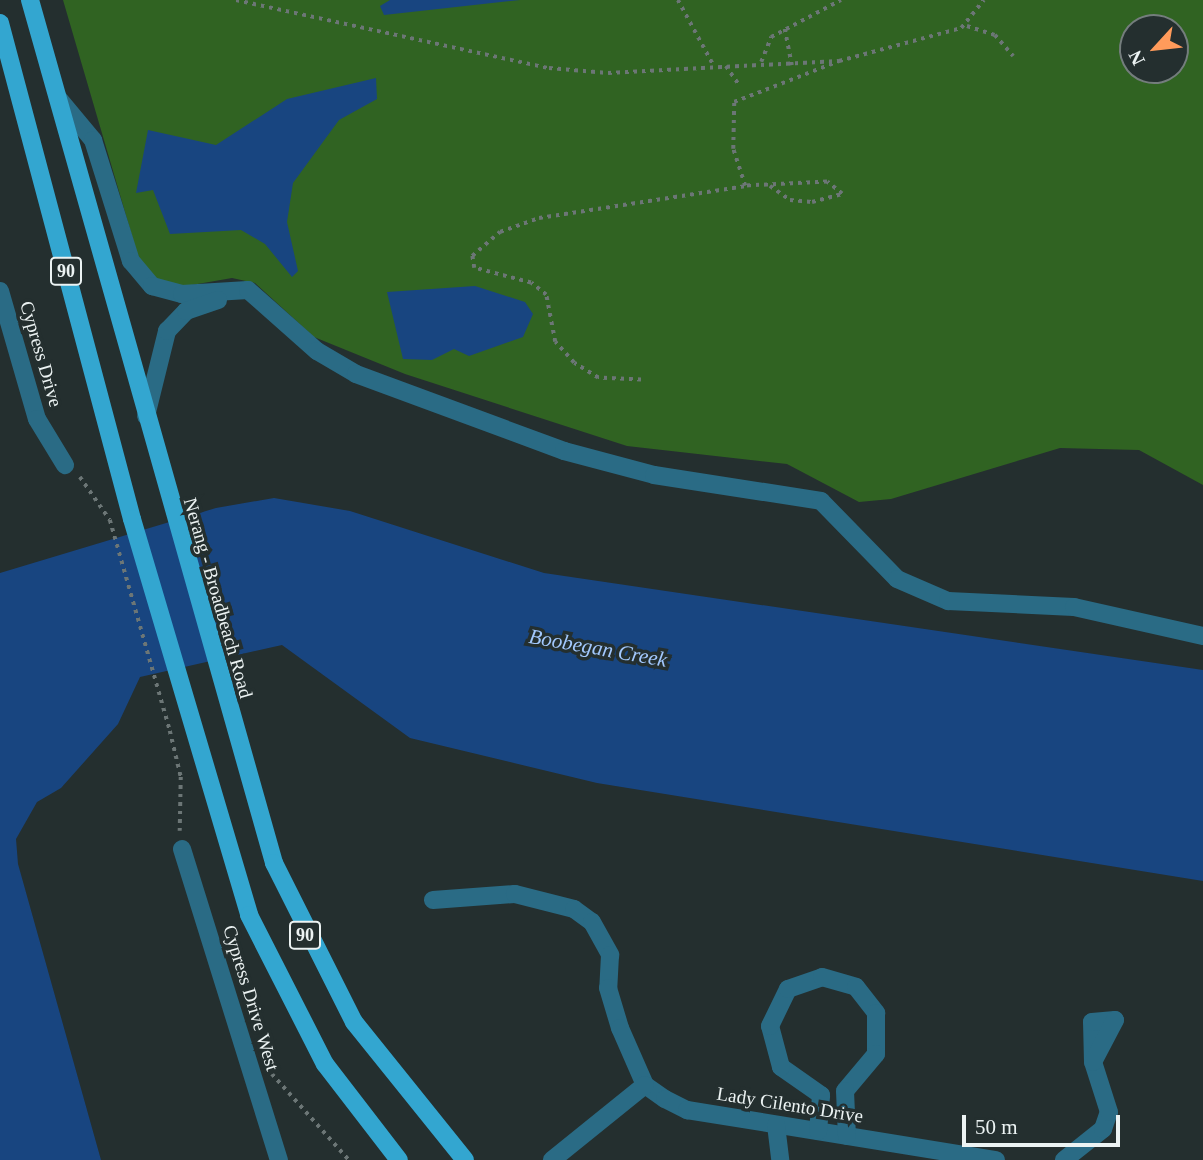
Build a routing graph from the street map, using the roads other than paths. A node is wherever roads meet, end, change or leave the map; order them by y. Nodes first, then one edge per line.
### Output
1 (30, 0) edge
2 (0, 23) edge
3 (56, 96) junction
4 (0, 291) edge
5 (167, 293) junction
6 (269, 310) junction
7 (173, 322) junction
8 (145, 418) junction
9 (65, 465) road end
10 (1203, 636) edge
11 (182, 849) road end
12 (433, 900) dead end
13 (1093, 1062) dead end
14 (645, 1085) junction
15 (776, 1125) junction
16 (818, 1131) junction
17 (847, 1136) junction
18 (279, 1160) edge
19 (399, 1160) edge
20 (466, 1160) edge
21 (552, 1160) edge
22 (780, 1160) edge
23 (996, 1160) edge
24 (1064, 1160) edge

1 - 3 main road, Nerang - Broadbeach Road / 90
2 - 19 main road, 90
3 - 5 street
3 - 8 main road, Nerang - Broadbeach Road / 90
4 - 9 street, Cypress Drive
5 - 6 street
5 - 7 street
6 - 7 street
6 - 10 street
7 - 8 street
8 - 20 main road, Nerang - Broadbeach Road / 90
11 - 18 street, Cypress Drive West
12 - 14 street
13 - 24 street
14 - 15 street, Lady Cilento Drive
14 - 21 street
15 - 16 street, Lady Cilento Drive
15 - 22 street
16 - 17 street, Lady Cilento Drive
16 - 17 street
17 - 23 street, Lady Cilento Drive

